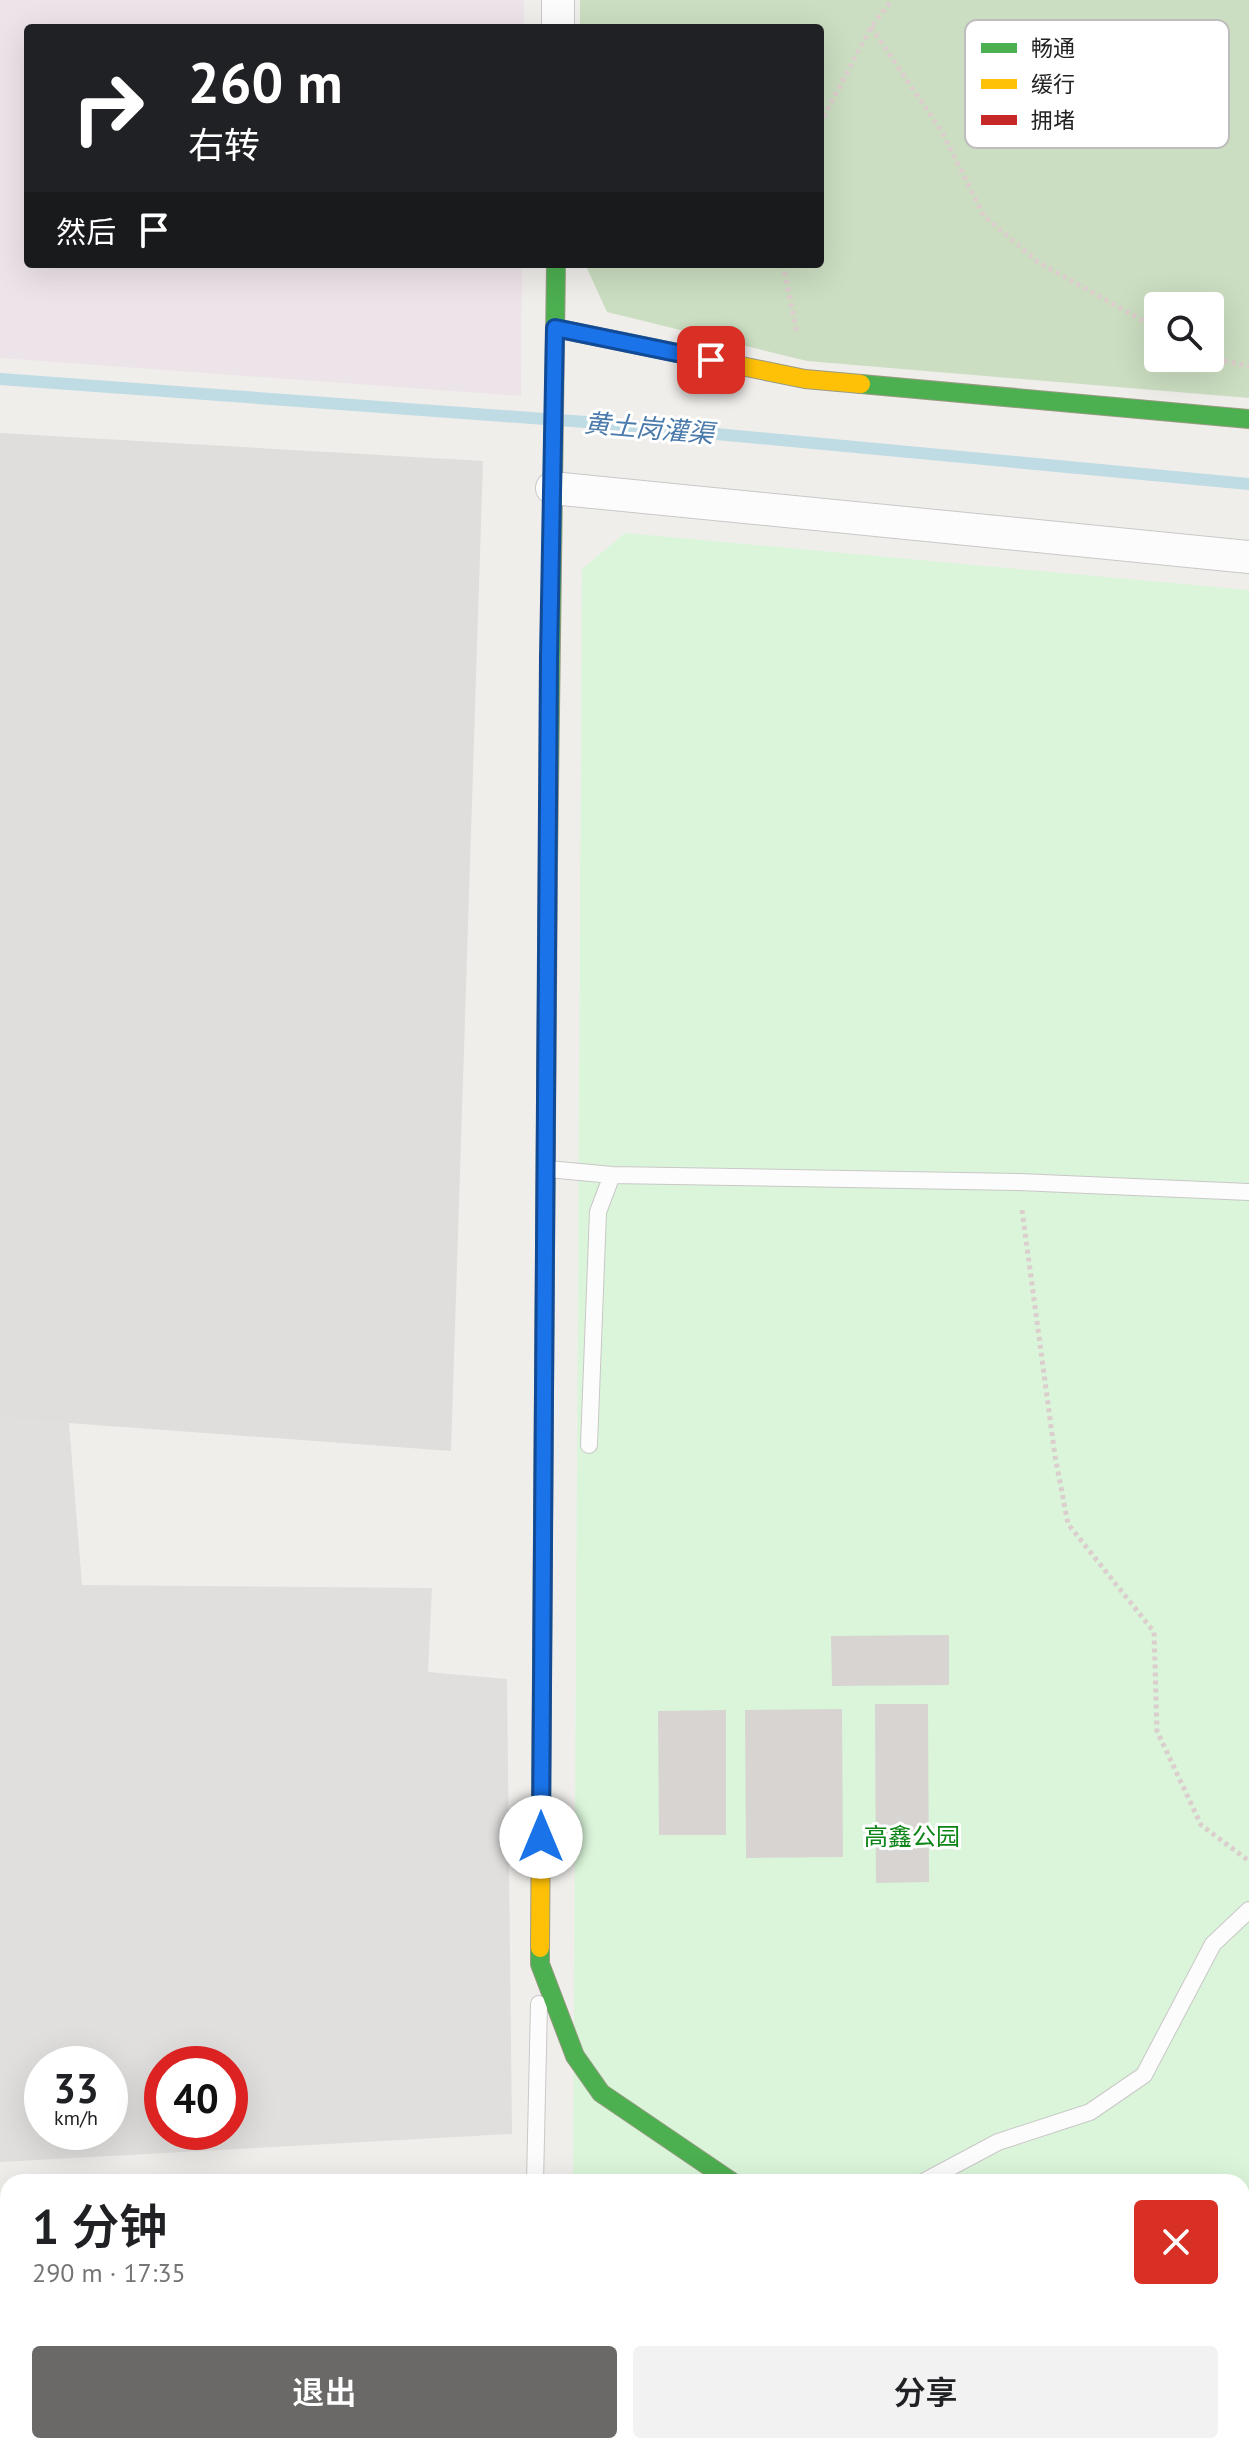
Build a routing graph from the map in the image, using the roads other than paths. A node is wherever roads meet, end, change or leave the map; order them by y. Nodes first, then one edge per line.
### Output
1 (558, 0) edge
2 (558, 24) edge
3 (556, 268) edge
4 (555, 328) junction
5 (1249, 419) edge
6 (552, 476) junction
7 (1249, 557) edge
8 (547, 1169) junction
9 (612, 1175) junction
10 (1249, 1192) edge
11 (589, 1445) dead end
12 (1249, 1910) edge
13 (540, 1964) junction
14 (535, 2174) edge
15 (720, 2174) edge
16 (938, 2174) edge

1 - 2 street
3 - 4 street
4 - 5 street
4 - 6 street
6 - 7 street
6 - 8 street
8 - 9 lane
8 - 13 street
9 - 10 lane
9 - 11 lane
12 - 16 lane
13 - 14 lane
13 - 15 street

